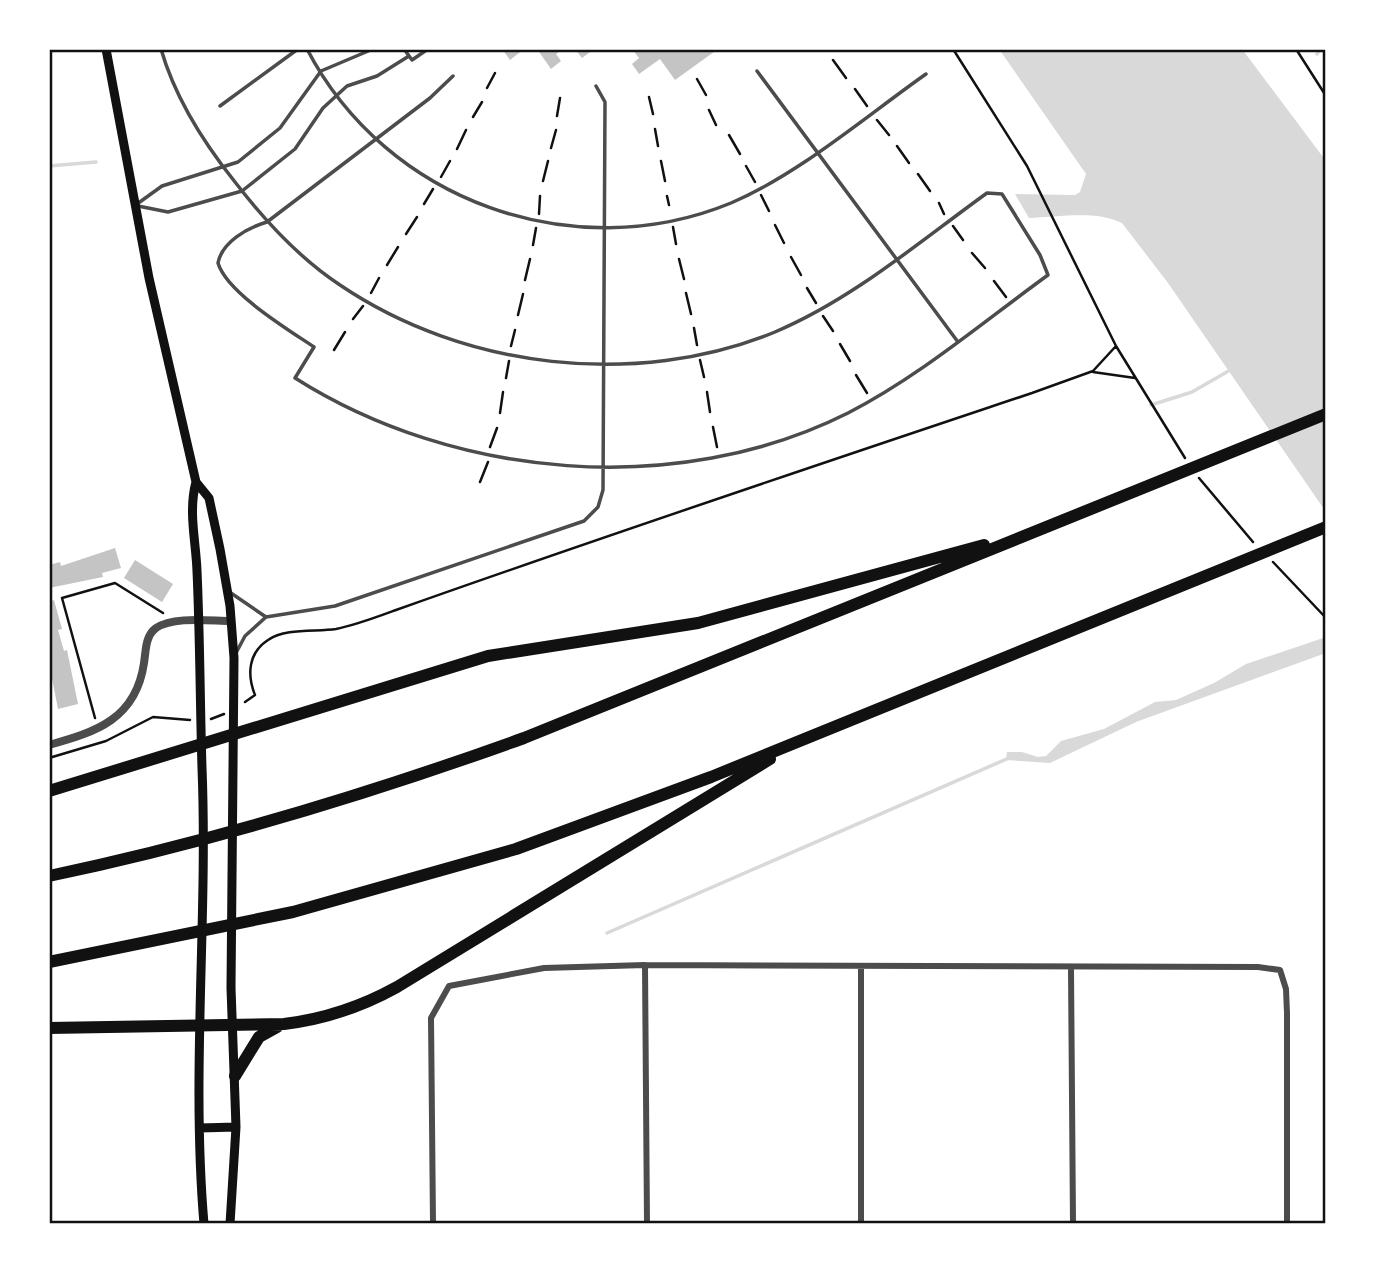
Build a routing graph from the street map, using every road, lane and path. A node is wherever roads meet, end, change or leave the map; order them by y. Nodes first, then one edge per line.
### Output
1 (106, 49) edge
2 (161, 49) edge
3 (298, 49) edge
4 (307, 49) edge
5 (373, 49) edge
6 (404, 49) edge
7 (428, 49) edge
8 (953, 49) edge
9 (1296, 49) edge
10 (409, 56) junction
11 (833, 60) dead end
12 (321, 71) junction
13 (757, 71) dead end
14 (495, 73) dead end
15 (926, 74) dead end
16 (453, 76) dead end
17 (846, 78) dead end
18 (697, 79) dead end
19 (596, 86) dead end
20 (487, 88) dead end
21 (855, 89) dead end
22 (338, 94) junction
23 (706, 95) dead end
24 (1326, 96) edge
25 (649, 97) dead end
26 (560, 98) dead end
27 (482, 102) dead end
28 (220, 106) dead end
29 (867, 106) dead end
30 (709, 110) dead end
31 (653, 114) dead end
32 (557, 116) dead end
33 (473, 117) dead end
34 (875, 117) dead end
35 (716, 125) dead end
36 (655, 129) dead end
37 (466, 130) dead end
38 (555, 130) dead end
39 (729, 135) dead end
40 (889, 135) dead end
41 (375, 139) junction
42 (658, 146) dead end
43 (897, 146) dead end
44 (551, 148) dead end
45 (457, 149) dead end
46 (817, 151) junction
47 (740, 154) dead end
48 (450, 161) dead end
49 (548, 161) dead end
50 (661, 161) dead end
51 (909, 163) dead end
52 (746, 166) dead end
53 (223, 168) junction
54 (918, 174) dead end
55 (441, 177) dead end
56 (543, 181) dead end
57 (665, 181) dead end
58 (755, 182) dead end
59 (433, 190) dead end
60 (242, 191) junction
61 (930, 191) dead end
62 (761, 195) dead end
63 (540, 196) dead end
64 (667, 196) dead end
65 (939, 203) dead end
66 (424, 204) dead end
67 (136, 205) junction
68 (669, 205) dead end
69 (769, 211) dead end
70 (539, 214) dead end
71 (944, 214) dead end
72 (417, 217) dead end
73 (267, 222) junction
74 (775, 225) dead end
75 (953, 226) dead end
76 (604, 227) junction
77 (673, 227) dead end
78 (536, 228) dead end
79 (406, 234) dead end
80 (963, 240) dead end
81 (784, 243) dead end
82 (676, 244) dead end
83 (533, 245) dead end
84 (398, 247) dead end
85 (972, 253) dead end
86 (791, 257) dead end
87 (897, 258) junction
88 (530, 259) dead end
89 (679, 259) dead end
90 (387, 265) dead end
91 (985, 268) dead end
92 (801, 275) dead end
93 (379, 278) dead end
94 (684, 279) dead end
95 (525, 280) dead end
96 (994, 281) dead end
97 (807, 288) dead end
98 (370, 293) dead end
99 (686, 293) dead end
100 (523, 294) dead end
101 (1006, 297) dead end
102 (816, 303) dead end
103 (363, 306) dead end
104 (691, 314) dead end
105 (518, 315) dead end
106 (823, 316) dead end
107 (353, 319) dead end
108 (694, 328) dead end
109 (515, 330) dead end
110 (833, 331) dead end
111 (345, 332) dead end
112 (958, 342) junction
113 (840, 344) dead end
114 (511, 346) dead end
115 (697, 346) dead end
116 (1116, 346) junction
117 (334, 349) dead end
118 (700, 360) dead end
119 (509, 361) dead end
120 (850, 361) dead end
121 (604, 364) junction
122 (1093, 372) junction
123 (856, 375) dead end
124 (704, 377) dead end
125 (506, 378) dead end
126 (1135, 378) junction
127 (503, 392) dead end
128 (706, 392) dead end
129 (867, 393) dead end
130 (710, 412) dead end
131 (500, 413) dead end
132 (1326, 414) edge
133 (713, 427) dead end
134 (497, 428) dead end
135 (490, 447) dead end
136 (717, 447) dead end
137 (488, 462) dead end
138 (1189, 464) dead end
139 (604, 467) junction
140 (1196, 473) dead end
141 (196, 482) junction
142 (480, 482) dead end
143 (1326, 527) edge
144 (1035, 531) junction
145 (1256, 545) dead end
146 (1264, 554) dead end
147 (227, 590) junction
148 (163, 613) dead end
149 (266, 617) junction
150 (1326, 618) edge
151 (231, 621) junction
152 (198, 622) junction
153 (234, 658) junction
154 (248, 699) dead end
155 (225, 713) dead end
156 (95, 718) dead end
157 (209, 719) dead end
158 (188, 720) dead end
159 (233, 734) junction
160 (201, 743) junction
161 (793, 743) junction
162 (49, 745) edge
163 (49, 758) edge
164 (49, 791) edge
165 (49, 876) edge
166 (49, 962) edge
167 (645, 965) junction
168 (861, 966) junction
169 (1071, 969) junction
170 (284, 1024) junction
171 (233, 1027) junction
172 (49, 1028) edge
173 (199, 1028) junction
174 (235, 1076) junction
175 (236, 1127) junction
176 (200, 1128) junction
177 (204, 1224) edge
178 (230, 1224) edge
179 (433, 1224) edge
180 (647, 1224) edge
181 (861, 1224) edge
182 (1073, 1224) edge
183 (1287, 1224) edge

1 - 67 main road
2 - 53 lane
3 - 28 lane
4 - 12 lane
5 - 12 lane
6 - 10 lane
7 - 10 lane
8 - 116 path
9 - 24 path
10 - 22 lane
11 - 17 path
12 - 22 lane
12 - 53 lane
13 - 46 lane
14 - 20 path
15 - 46 lane
16 - 41 lane
18 - 23 path
19 - 76 lane
21 - 29 path
22 - 41 lane
22 - 60 lane
25 - 31 path
26 - 32 path
27 - 33 path
30 - 35 path
34 - 40 path
36 - 42 path
37 - 45 path
38 - 44 path
39 - 47 path
41 - 73 lane
41 - 76 lane
43 - 51 path
46 - 76 lane
46 - 87 lane
48 - 55 path
49 - 56 path
50 - 57 path
52 - 58 path
53 - 60 lane
53 - 67 lane
54 - 61 path
59 - 66 path
60 - 67 lane
60 - 73 lane
62 - 69 path
63 - 70 path
64 - 68 path
65 - 71 path
67 - 141 main road
72 - 79 path
73 - 121 lane
73 - 139 lane
74 - 81 path
75 - 80 path
76 - 121 lane
77 - 82 path
78 - 83 path
84 - 90 path
85 - 91 path
86 - 92 path
87 - 112 lane
87 - 112 lane
87 - 121 lane
88 - 95 path
89 - 94 path
93 - 98 path
96 - 101 path
97 - 102 path
99 - 104 path
100 - 105 path
103 - 107 path
106 - 110 path
108 - 115 path
109 - 114 path
111 - 117 path
112 - 139 lane
113 - 120 path
116 - 122 path
116 - 126 path
118 - 124 path
119 - 125 path
121 - 139 lane
122 - 126 path
122 - 154 path
123 - 129 path
126 - 138 path
127 - 131 path
128 - 130 path
132 - 144 highway
133 - 136 path
134 - 135 path
137 - 142 path
139 - 149 lane
140 - 145 path
141 - 147 main road
141 - 152 main road
143 - 161 highway
144 - 159 highway
144 - 165 highway
146 - 150 path
147 - 149 lane
147 - 151 main road
148 - 156 path
149 - 153 lane
151 - 152 street
151 - 153 main road
152 - 160 main road
152 - 162 street
153 - 159 main road
155 - 157 path
158 - 163 path
159 - 160 highway
159 - 171 main road
160 - 164 highway
160 - 173 main road
161 - 166 highway
161 - 170 highway
167 - 168 street
167 - 179 street
167 - 180 street
168 - 169 street
168 - 181 street
169 - 182 street
169 - 183 street
170 - 171 highway
170 - 174 highway
171 - 173 highway
171 - 174 main road
172 - 173 highway
173 - 176 main road
174 - 175 main road
175 - 176 main road
175 - 178 main road
176 - 177 main road

